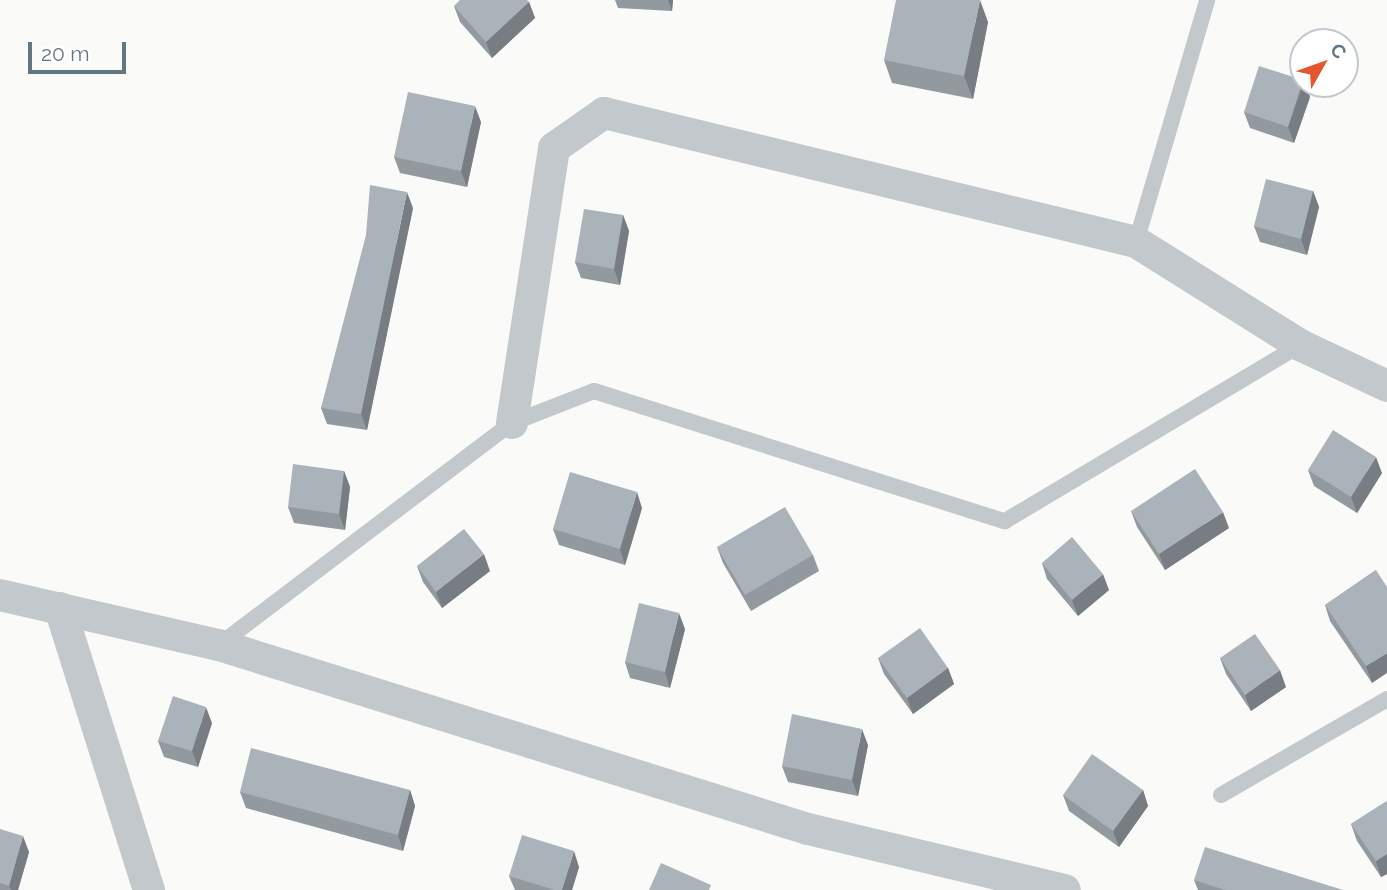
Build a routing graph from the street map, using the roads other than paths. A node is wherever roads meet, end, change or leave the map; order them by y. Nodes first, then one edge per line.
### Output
1 (1208, 0) edge
2 (1136, 242) junction
3 (1300, 345) junction
4 (1387, 386) edge
5 (512, 423) junction
6 (0, 595) edge
7 (60, 608) junction
8 (219, 645) junction
9 (1387, 699) edge
10 (1221, 795) dead end
11 (149, 890) edge
12 (1065, 890) edge

1 - 2 lane
2 - 3 street
2 - 5 street
3 - 4 street
3 - 5 lane
5 - 8 lane
6 - 7 street
7 - 8 street
7 - 11 street
8 - 12 street
9 - 10 lane

